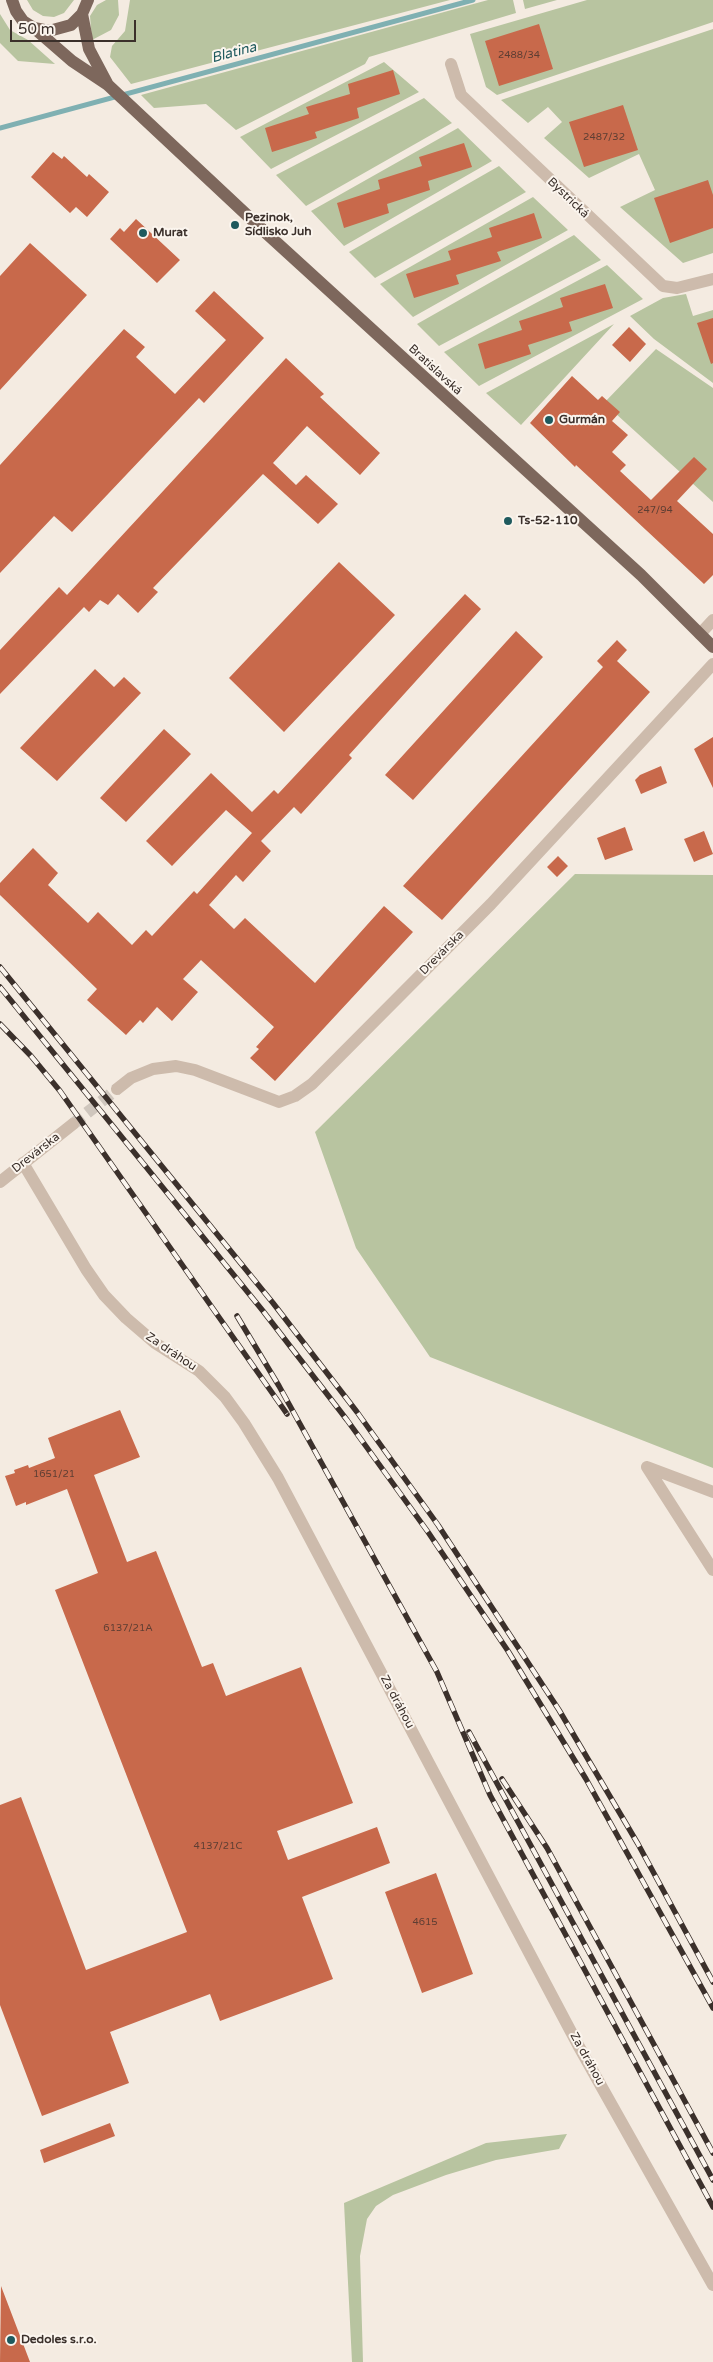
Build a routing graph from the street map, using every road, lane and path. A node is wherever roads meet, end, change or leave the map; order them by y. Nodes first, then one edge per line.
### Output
1 (88, 0) edge
2 (11, 2) edge
3 (82, 14) junction
4 (34, 28) junction
5 (451, 64) dead end
6 (108, 85) junction
7 (713, 279) edge
8 (713, 620) edge
9 (700, 634) junction
10 (713, 647) edge
11 (713, 664) edge
12 (117, 1089) tunnel mouth
13 (73, 1124) tunnel mouth
14 (23, 1163) junction
15 (0, 1182) edge
16 (713, 1492) edge
17 (713, 1570) edge
18 (713, 2286) edge

1 - 3 main road
2 - 4 main road
3 - 4 main road
3 - 6 main road
4 - 6 main road
5 - 7 street, Bystrická
6 - 9 main road, Bratislavská
8 - 9 street
9 - 10 main road, Bratislavská
11 - 12 street, Drevárska
13 - 14 street, Drevárska
14 - 15 street, Drevárska
14 - 18 street, Za dráhou
16 - 17 street

